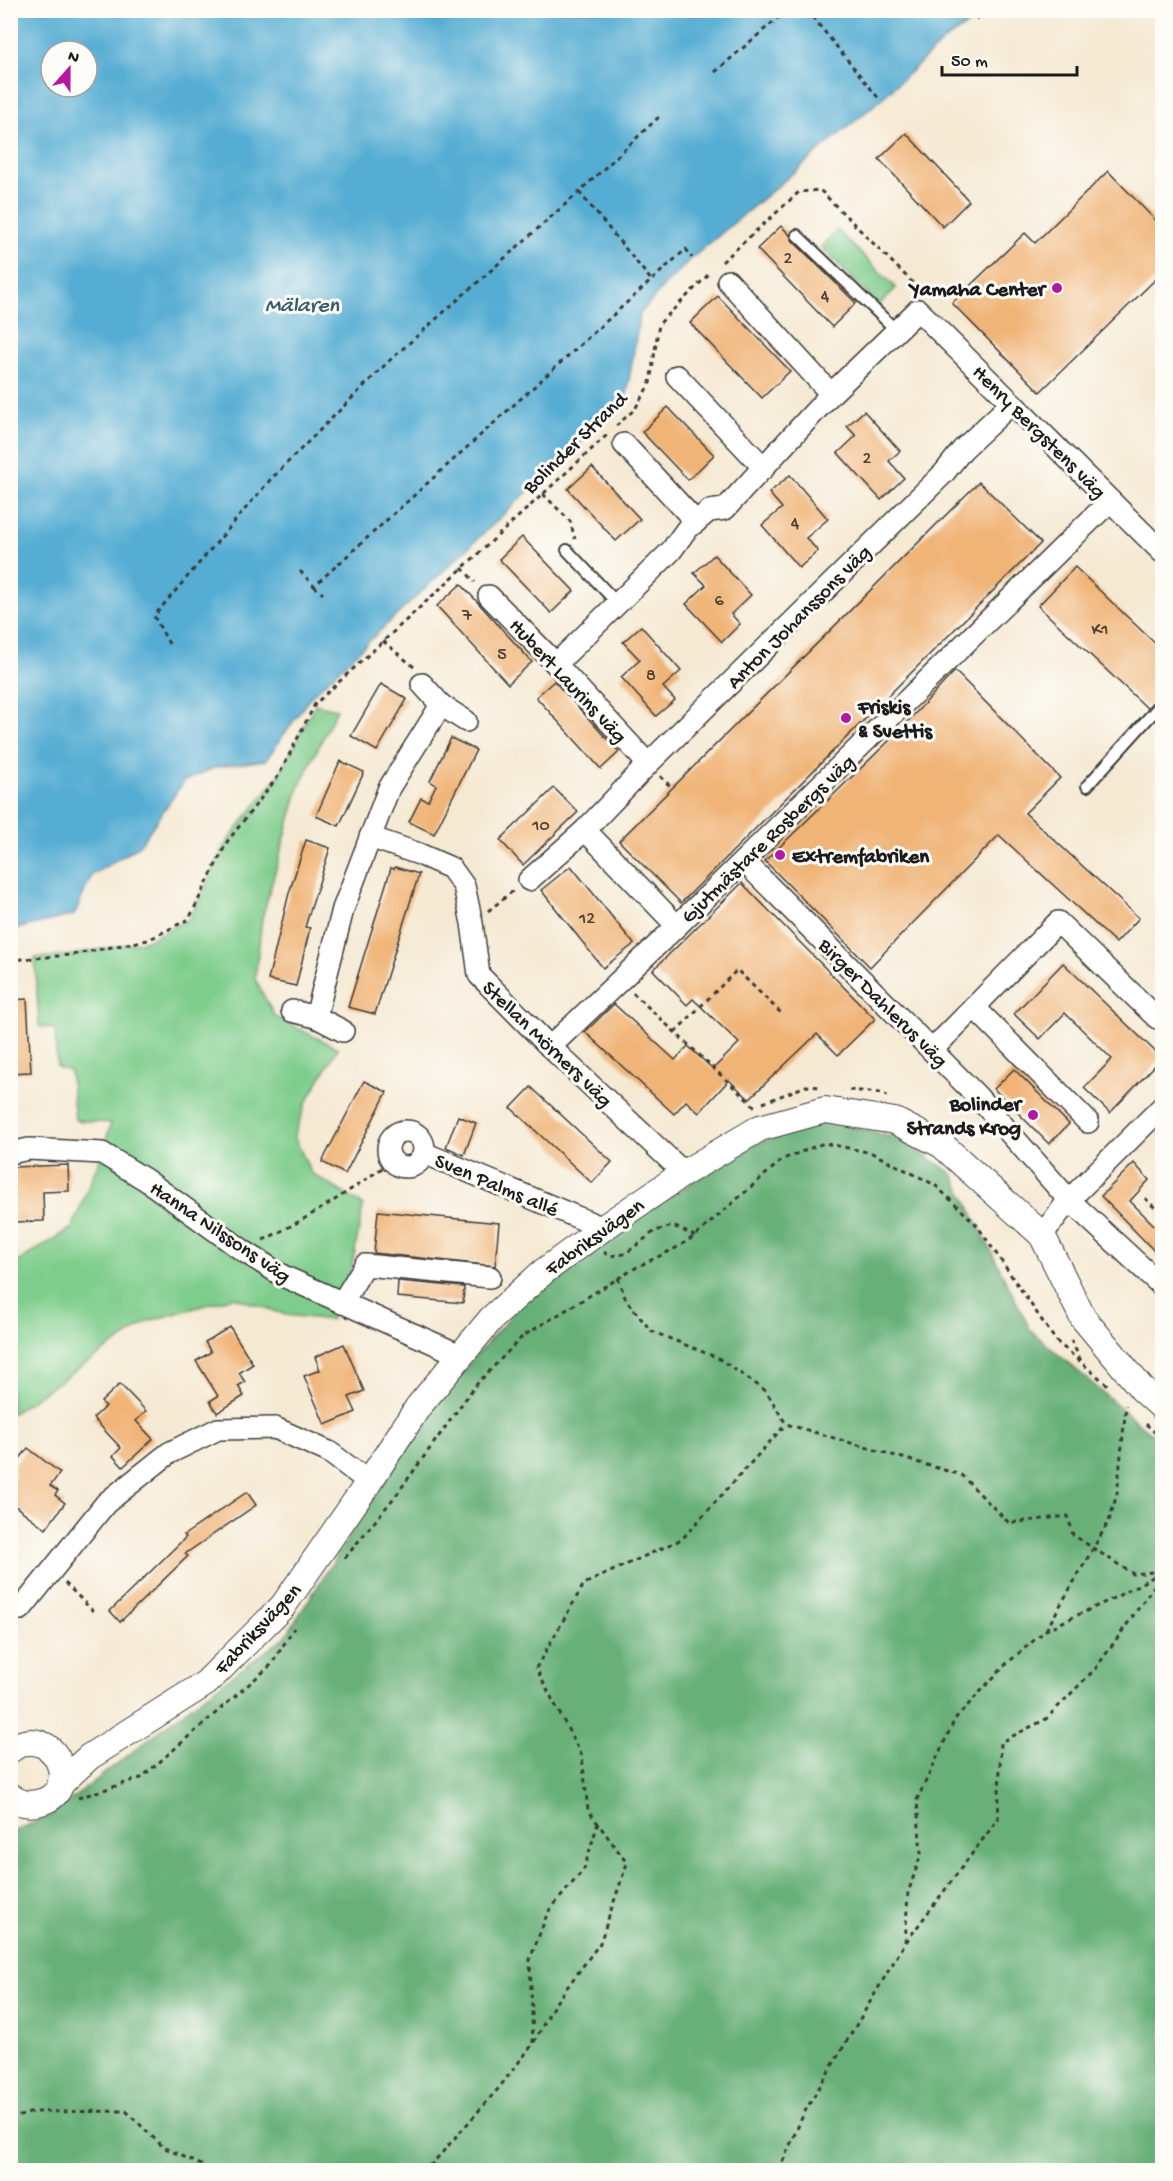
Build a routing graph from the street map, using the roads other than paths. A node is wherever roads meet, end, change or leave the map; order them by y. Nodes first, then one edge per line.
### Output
1 (797, 236) dead end
2 (728, 281) dead end
3 (897, 331) junction
4 (677, 376) dead end
5 (831, 394) junction
6 (1012, 403) junction
7 (624, 444) dead end
8 (764, 468) junction
9 (1110, 501) junction
10 (696, 522) junction
11 (1160, 546) edge
12 (567, 550) road end
13 (489, 597) dead end
14 (616, 603) junction
15 (556, 664) junction
16 (422, 684) dead end
17 (1162, 703) edge
18 (441, 705) junction
19 (466, 721) dead end
20 (648, 764) junction
21 (1087, 786) dead end
22 (585, 830) junction
23 (370, 837) junction
24 (744, 861) junction
25 (522, 885) road end
26 (677, 926) junction
27 (974, 1007) junction
28 (292, 1011) dead end
29 (316, 1017) junction
30 (1157, 1018) dead end
31 (343, 1031) dead end
32 (550, 1047) junction
33 (932, 1050) junction
34 (1162, 1107) edge
35 (1088, 1122) dead end
36 (10, 1153) edge
37 (424, 1153) junction
38 (684, 1173) junction
39 (1070, 1200) junction
40 (596, 1233) junction
41 (1042, 1235) junction
42 (490, 1277) dead end
43 (1162, 1286) edge
44 (342, 1302) junction
45 (460, 1355) junction
46 (1151, 1412) edge
47 (369, 1482) junction
48 (21, 1609) dead end
49 (50, 1749) junction
50 (10, 1750) edge
51 (89, 1757) junction
52 (67, 1791) junction
53 (10, 1796) edge

1 - 3 lane
2 - 5 street
3 - 5 street
3 - 6 street, Henry Bergstens väg
4 - 8 street
5 - 8 street
6 - 9 street, Henry Bergstens väg
6 - 20 street, Anton Johanssons väg
7 - 10 street
8 - 10 street
9 - 11 street, Henry Bergstens väg
9 - 24 street, Gjutmästare Rosbergs väg
10 - 14 street
12 - 14 lane
13 - 15 street, Hubert Laurins väg
14 - 15 street
15 - 20 street, Hubert Laurins väg
16 - 18 street
17 - 21 lane
18 - 19 street
18 - 23 street
20 - 22 street, Anton Johanssons väg
22 - 25 street, Anton Johanssons väg
22 - 26 street
23 - 29 street
23 - 32 street, Stellan Mörners väg
24 - 26 street, Gjutmästare Rosbergs väg
24 - 33 street, Birger Dahlerus väg
26 - 32 street, Gjutmästare Rosbergs väg
27 - 30 street
27 - 33 street
27 - 35 street
28 - 29 street
29 - 31 street
32 - 38 street, Stellan Mörners väg
33 - 39 street, Birger Dahlerus väg
34 - 39 street
36 - 44 street, Hanna Nilssons väg
37 - 37 street, Sven Palms allé
37 - 40 street, Sven Palms allé
38 - 40 street, Fabriksvägen
38 - 41 street, Fabriksvägen
39 - 41 street
39 - 43 street, Birger Dahlerus väg
40 - 45 street, Fabriksvägen
41 - 46 street, Fabriksvägen
42 - 44 street
44 - 45 street, Hanna Nilssons väg
45 - 47 street, Fabriksvägen
47 - 48 street
47 - 51 street, Fabriksvägen
49 - 50 street
49 - 51 street
49 - 52 street
51 - 52 street, Fabriksvägen
52 - 53 street, Fabriksvägen

